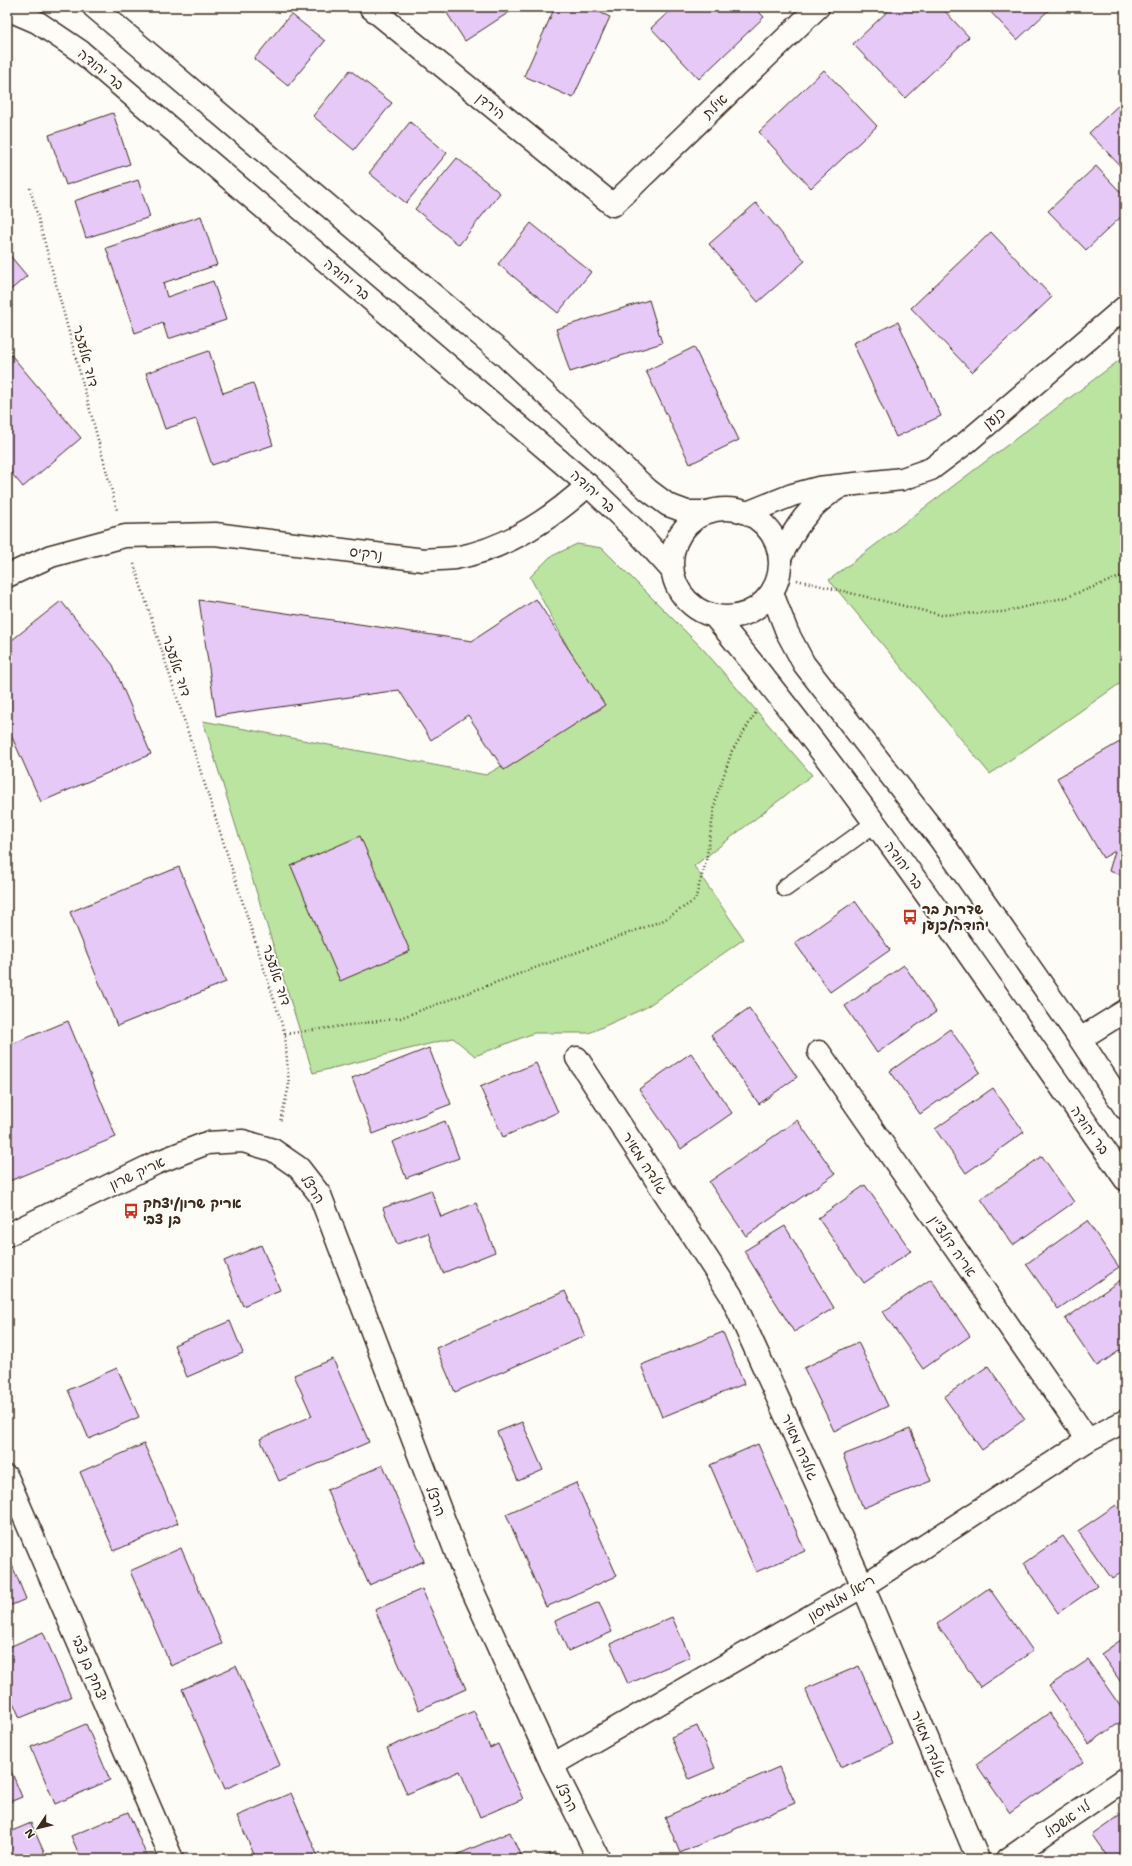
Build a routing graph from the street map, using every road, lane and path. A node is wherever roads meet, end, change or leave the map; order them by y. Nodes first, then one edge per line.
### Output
1 (94, 7) edge
2 (370, 7) edge
3 (818, 7) edge
4 (7, 9) edge
5 (30, 188) dead end
6 (613, 205) joint
7 (1125, 307) edge
8 (588, 485) junction
9 (842, 485) junction
10 (706, 512) junction
11 (747, 513) junction
12 (125, 536) junction
13 (672, 570) junction
14 (777, 575) junction
15 (7, 576) edge
16 (1125, 576) edge
17 (714, 616) junction
18 (771, 686) junction
19 (874, 824) junction
20 (785, 888) dead end
21 (1125, 1011) edge
22 (285, 1034) junction
23 (1080, 1039) junction
24 (819, 1052) dead end
25 (577, 1058) dead end
26 (1125, 1108) edge
27 (273, 1150) junction
28 (1125, 1180) edge
29 (7, 1235) edge
30 (1125, 1421) edge
31 (1088, 1440) junction
32 (7, 1477) edge
33 (863, 1586) junction
34 (552, 1765) junction
35 (1125, 1778) edge
36 (172, 1859) edge
37 (599, 1859) edge
38 (978, 1859) edge
39 (1008, 1859) edge

1 - 10 street
2 - 6 street, הירדן
3 - 6 street, אילת
4 - 8 street, בר יהודה
5 - 12 path, דוד אלעזר
7 - 9 street, כנען
8 - 12 street, נרקיס
8 - 13 street, בר יהודה
9 - 11 street, כנען
9 - 14 street, כנען
10 - 11 street
10 - 13 street
11 - 14 street
12 - 15 street, נרקיס
12 - 22 path, דוד אלעזר
13 - 17 street
14 - 16 path
14 - 17 street
14 - 23 street
17 - 18 street, בר יהודה
18 - 19 street, בר יהודה
18 - 22 path
19 - 20 lane
19 - 28 street, בר יהודה
21 - 23 street
22 - 27 path, דוד אלעזר
23 - 26 street
24 - 31 street, אריה דולצ'ין
25 - 33 street, גולדה מאיר
27 - 29 street, אריק שרון
27 - 34 street, הרצל
30 - 31 street, ריאל מלמיסון
31 - 33 street, ריאל מלמיסון
32 - 36 street, יצחק בן צבי
33 - 34 street, ריאל מלמיסון
33 - 38 street, גולדה מאיר
34 - 37 street, הרצל
35 - 39 street, לוי אשכול

